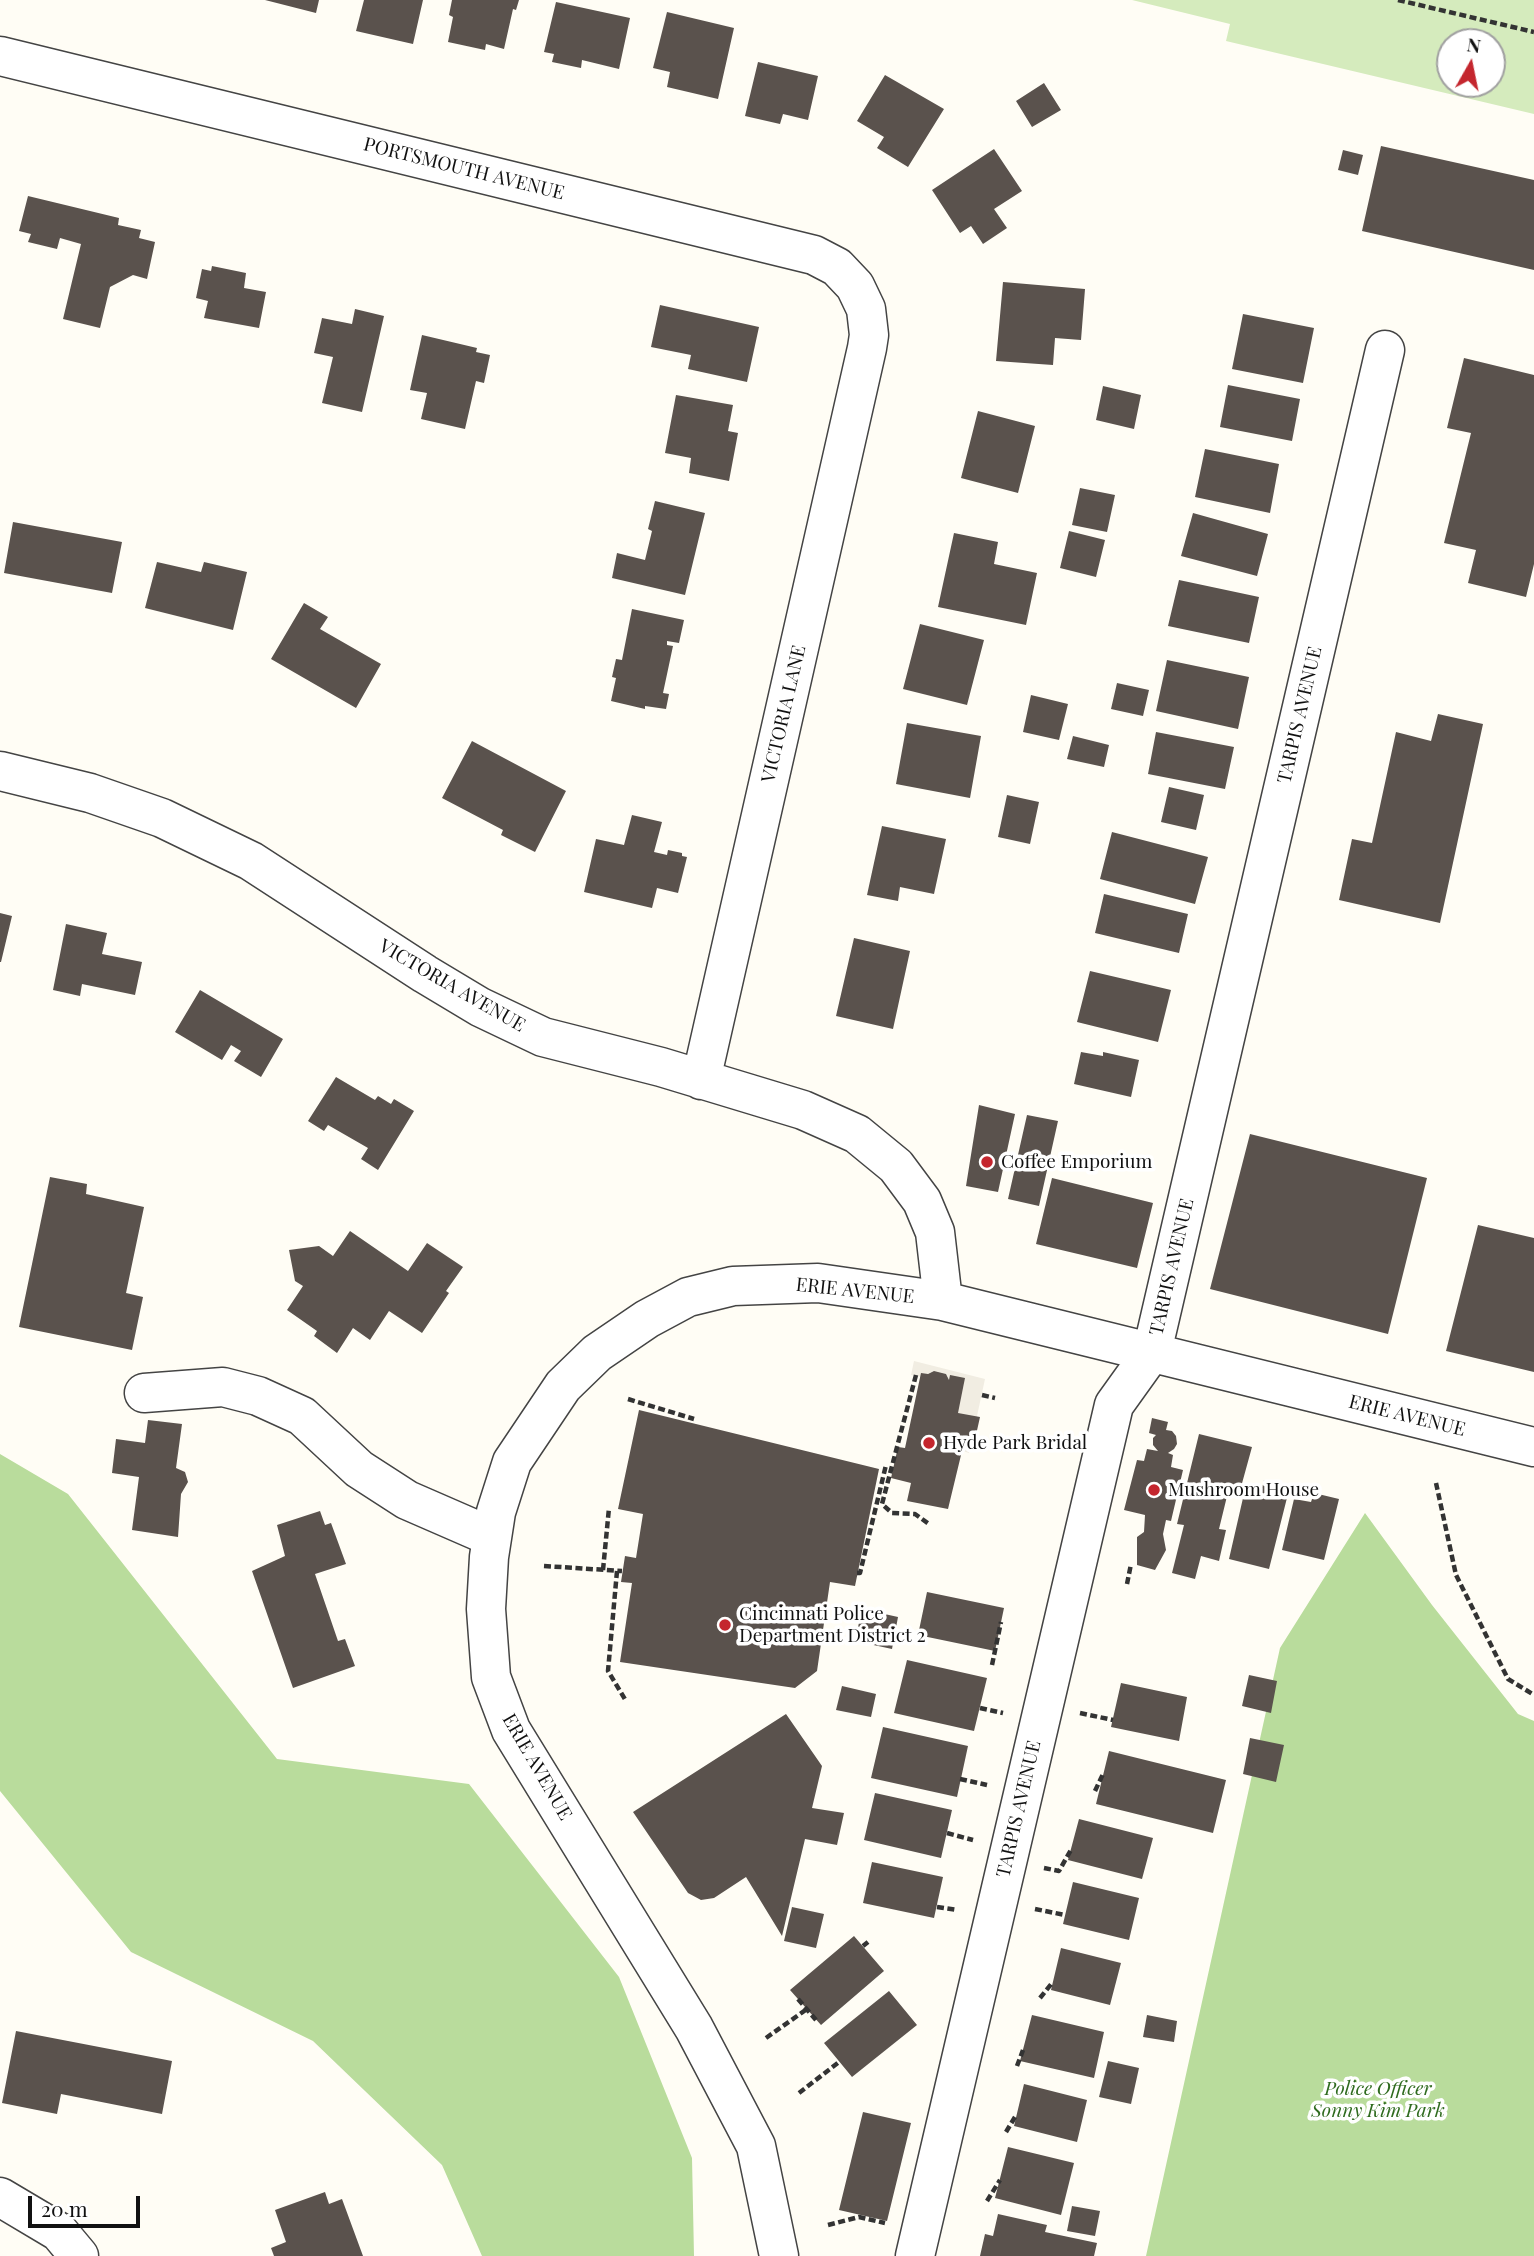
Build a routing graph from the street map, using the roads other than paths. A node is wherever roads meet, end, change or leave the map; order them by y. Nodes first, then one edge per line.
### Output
1 (0, 56) edge
2 (867, 348) joint
3 (1385, 349) dead end
4 (0, 771) edge
5 (701, 1080) junction
6 (943, 1301) junction
7 (1152, 1352) junction
8 (144, 1393) dead end
9 (1534, 1447) edge
10 (492, 1537) junction
11 (0, 2197) edge
12 (79, 2256) edge
13 (779, 2256) edge
14 (915, 2256) edge

1 - 2 street, PORTSMOUTH AVENUE
2 - 5 street, VICTORIA LANE
3 - 7 street, TARPIS AVENUE
4 - 5 street, VICTORIA AVENUE
5 - 6 street, VICTORIA AVENUE
6 - 7 street, ERIE AVENUE
6 - 10 street, ERIE AVENUE
7 - 9 street, ERIE AVENUE
7 - 14 street, TARPIS AVENUE
8 - 10 street
10 - 13 street, ERIE AVENUE
11 - 12 street

